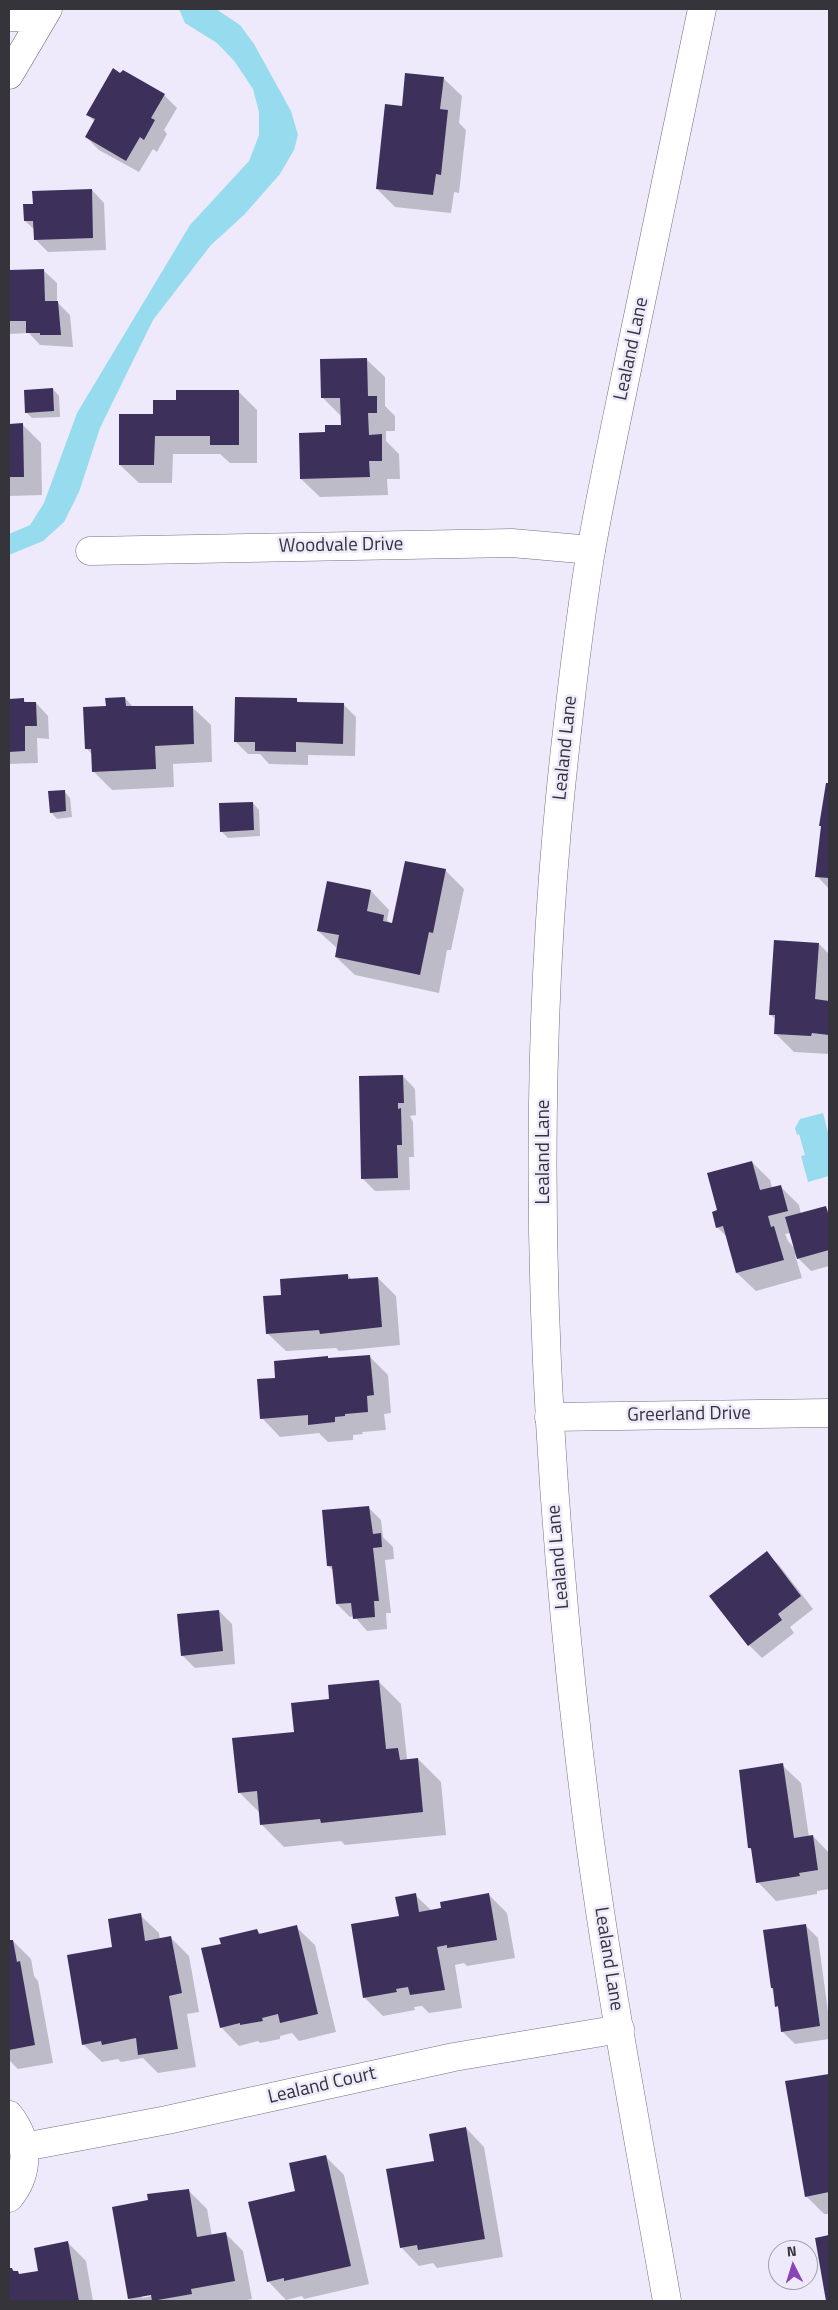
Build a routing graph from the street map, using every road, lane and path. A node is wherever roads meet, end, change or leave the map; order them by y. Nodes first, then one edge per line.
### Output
1 (702, 9) edge
2 (45, 14) edge
3 (9, 17) edge
4 (9, 75) edge
5 (591, 550) junction
6 (90, 551) dead end
7 (829, 1413) edge
8 (548, 1418) junction
9 (620, 2029) junction
10 (9, 2115) edge
11 (24, 2147) junction
12 (9, 2198) edge
13 (667, 2301) edge

1 - 5 street, Lealand Lane
2 - 3 street
2 - 4 street
5 - 6 street, Woodvale Drive
5 - 8 street, Lealand Lane
7 - 8 street, Greerland Drive
8 - 9 street, Lealand Lane
9 - 11 street, Lealand Court
9 - 13 street, Lealand Lane
10 - 11 street
11 - 12 street

